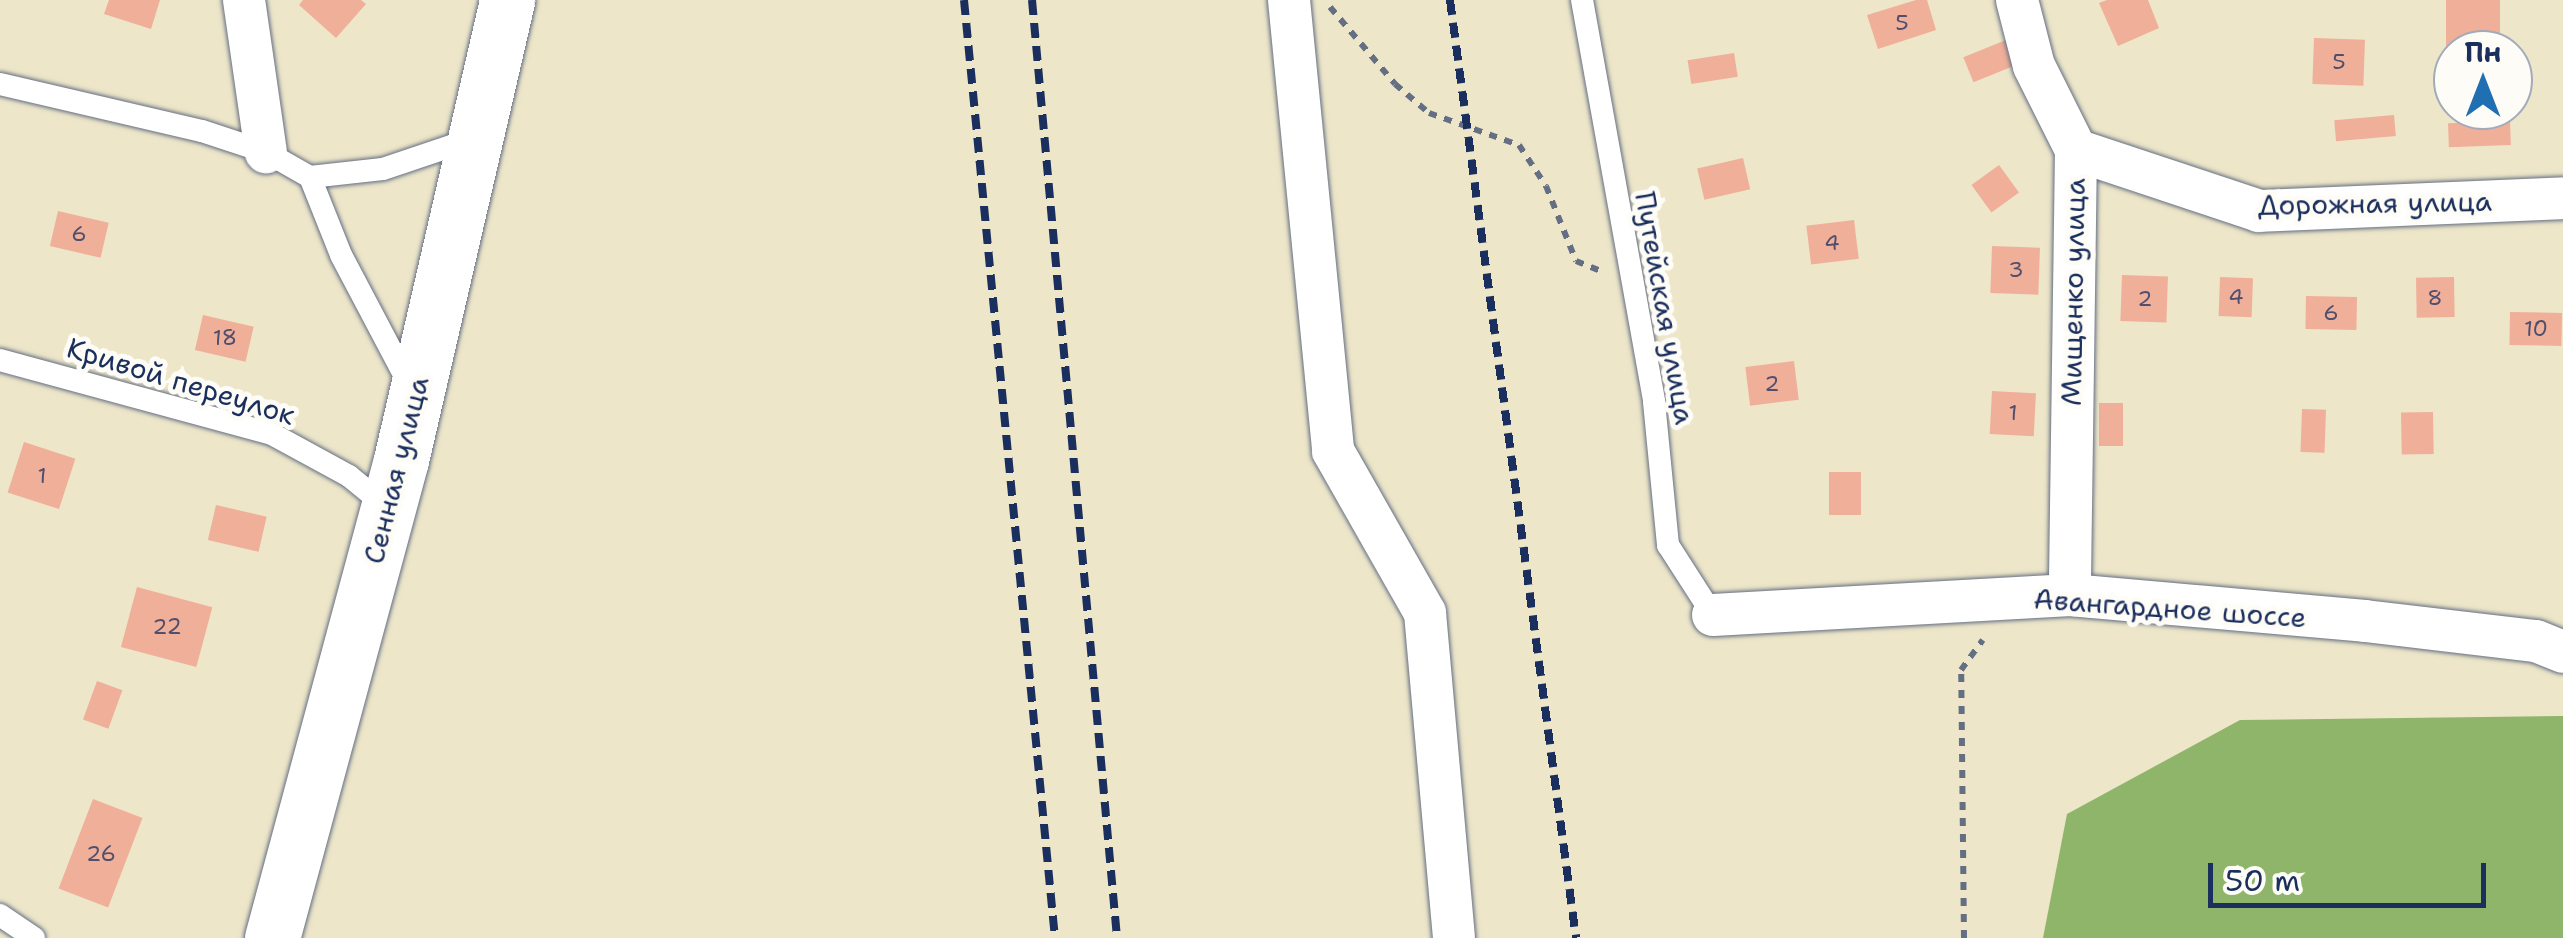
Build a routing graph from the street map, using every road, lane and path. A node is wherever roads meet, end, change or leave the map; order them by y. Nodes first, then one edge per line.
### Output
1 (244, 0) edge
2 (508, 0) edge
3 (1289, 0) edge
4 (1324, 0) edge
5 (1582, 0) edge
6 (2016, 0) edge
7 (0, 84) edge
8 (476, 138) junction
9 (2076, 150) junction
10 (266, 152) junction
11 (310, 177) junction
12 (2563, 198) edge
13 (1634, 294) junction
14 (0, 360) edge
15 (415, 398) junction
16 (387, 507) junction
17 (2070, 596) junction
18 (2013, 598) junction
19 (1713, 614) joint
20 (2563, 652) edge
21 (0, 916) edge
22 (34, 938) edge
23 (272, 938) edge
24 (1454, 938) edge
25 (1964, 938) edge

1 - 10 street
2 - 8 main road, Сенная улица
3 - 24 street
4 - 13 path
5 - 13 lane, Путейская улица
6 - 9 street, Мищенко улица
7 - 10 lane
8 - 11 lane
8 - 15 main road, Сенная улица
9 - 12 street, Дорожная улица
9 - 17 street, Мищенко улица
10 - 11 lane
11 - 15 lane
13 - 19 lane, Путейская улица
14 - 16 lane, Кривой переулок
15 - 16 main road, Сенная улица
16 - 23 main road, Сенная улица
17 - 18 street, Авангардное шоссе
17 - 20 street, Авангардное шоссе
18 - 19 street, Авангардное шоссе
18 - 25 path
21 - 22 lane

